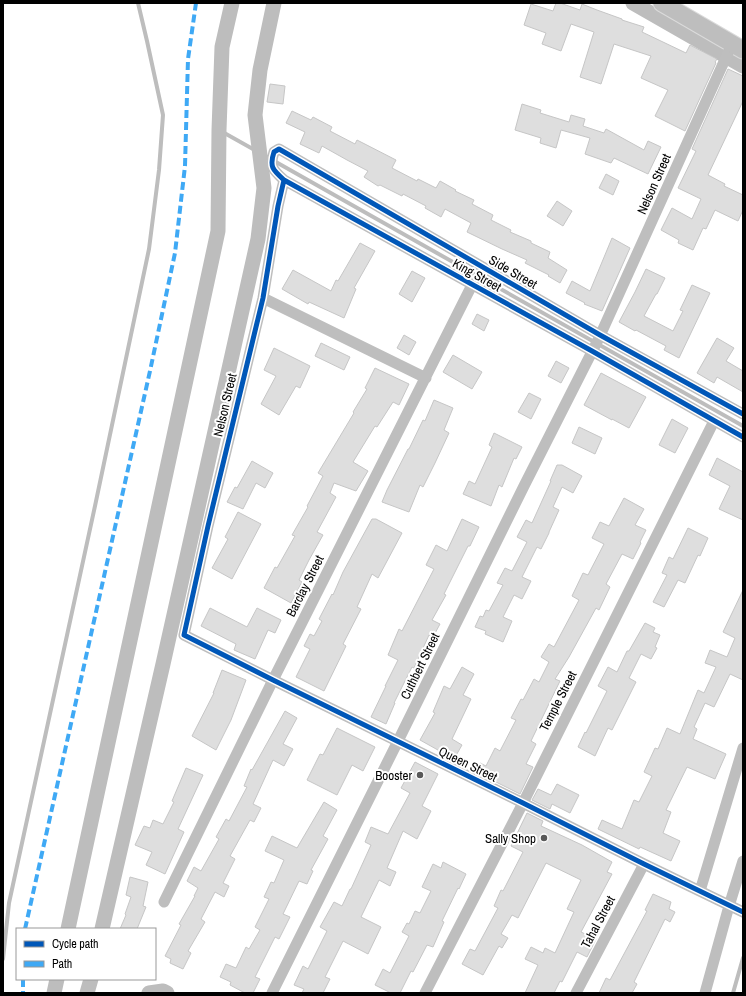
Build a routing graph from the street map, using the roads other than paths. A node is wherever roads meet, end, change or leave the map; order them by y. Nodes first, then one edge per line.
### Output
1 (662, 3) edge
2 (738, 47) edge
3 (273, 156) joint
4 (284, 180) junction
5 (472, 285) junction
6 (263, 298) junction
7 (600, 336) junction
8 (593, 350) junction
9 (426, 378) junction
10 (743, 414) edge
11 (714, 421) junction
12 (743, 436) edge
13 (184, 634) joint
14 (273, 680) junction
15 (398, 741) junction
16 (743, 748) edge
17 (523, 803) junction
18 (743, 861) edge
19 (644, 864) junction
20 (700, 891) junction
21 (164, 902) dead end
22 (729, 906) junction
23 (743, 912) edge
24 (272, 993) edge
25 (425, 993) edge
26 (576, 993) edge
27 (705, 993) edge

1 - 2 main road
2 - 7 street, Nelson Street
3 - 4 street, King Street
3 - 7 street, Side Street
4 - 5 street, King Street
4 - 6 street, Nelson Street
5 - 8 street, King Street
5 - 9 street, Barclay Street
6 - 9 street
6 - 13 street, Nelson Street
7 - 8 street, Nelson Street
7 - 10 street, Side Street
8 - 11 street, King Street
8 - 15 street, Cuthbert Street
9 - 14 street, Barclay Street
11 - 12 street, King Street
11 - 17 street, Temple Street
13 - 14 street, Queen Street
14 - 15 street, Queen Street
14 - 21 street, Barclay Street
15 - 17 street, Queen Street
15 - 24 street, Cuthbert Street
16 - 20 street
17 - 19 street, Queen Street
17 - 25 street, Temple Street
18 - 22 street
19 - 20 street, Queen Street
19 - 26 street, Tahal Street
20 - 22 street, Queen Street
22 - 23 street, Queen Street
22 - 27 street

